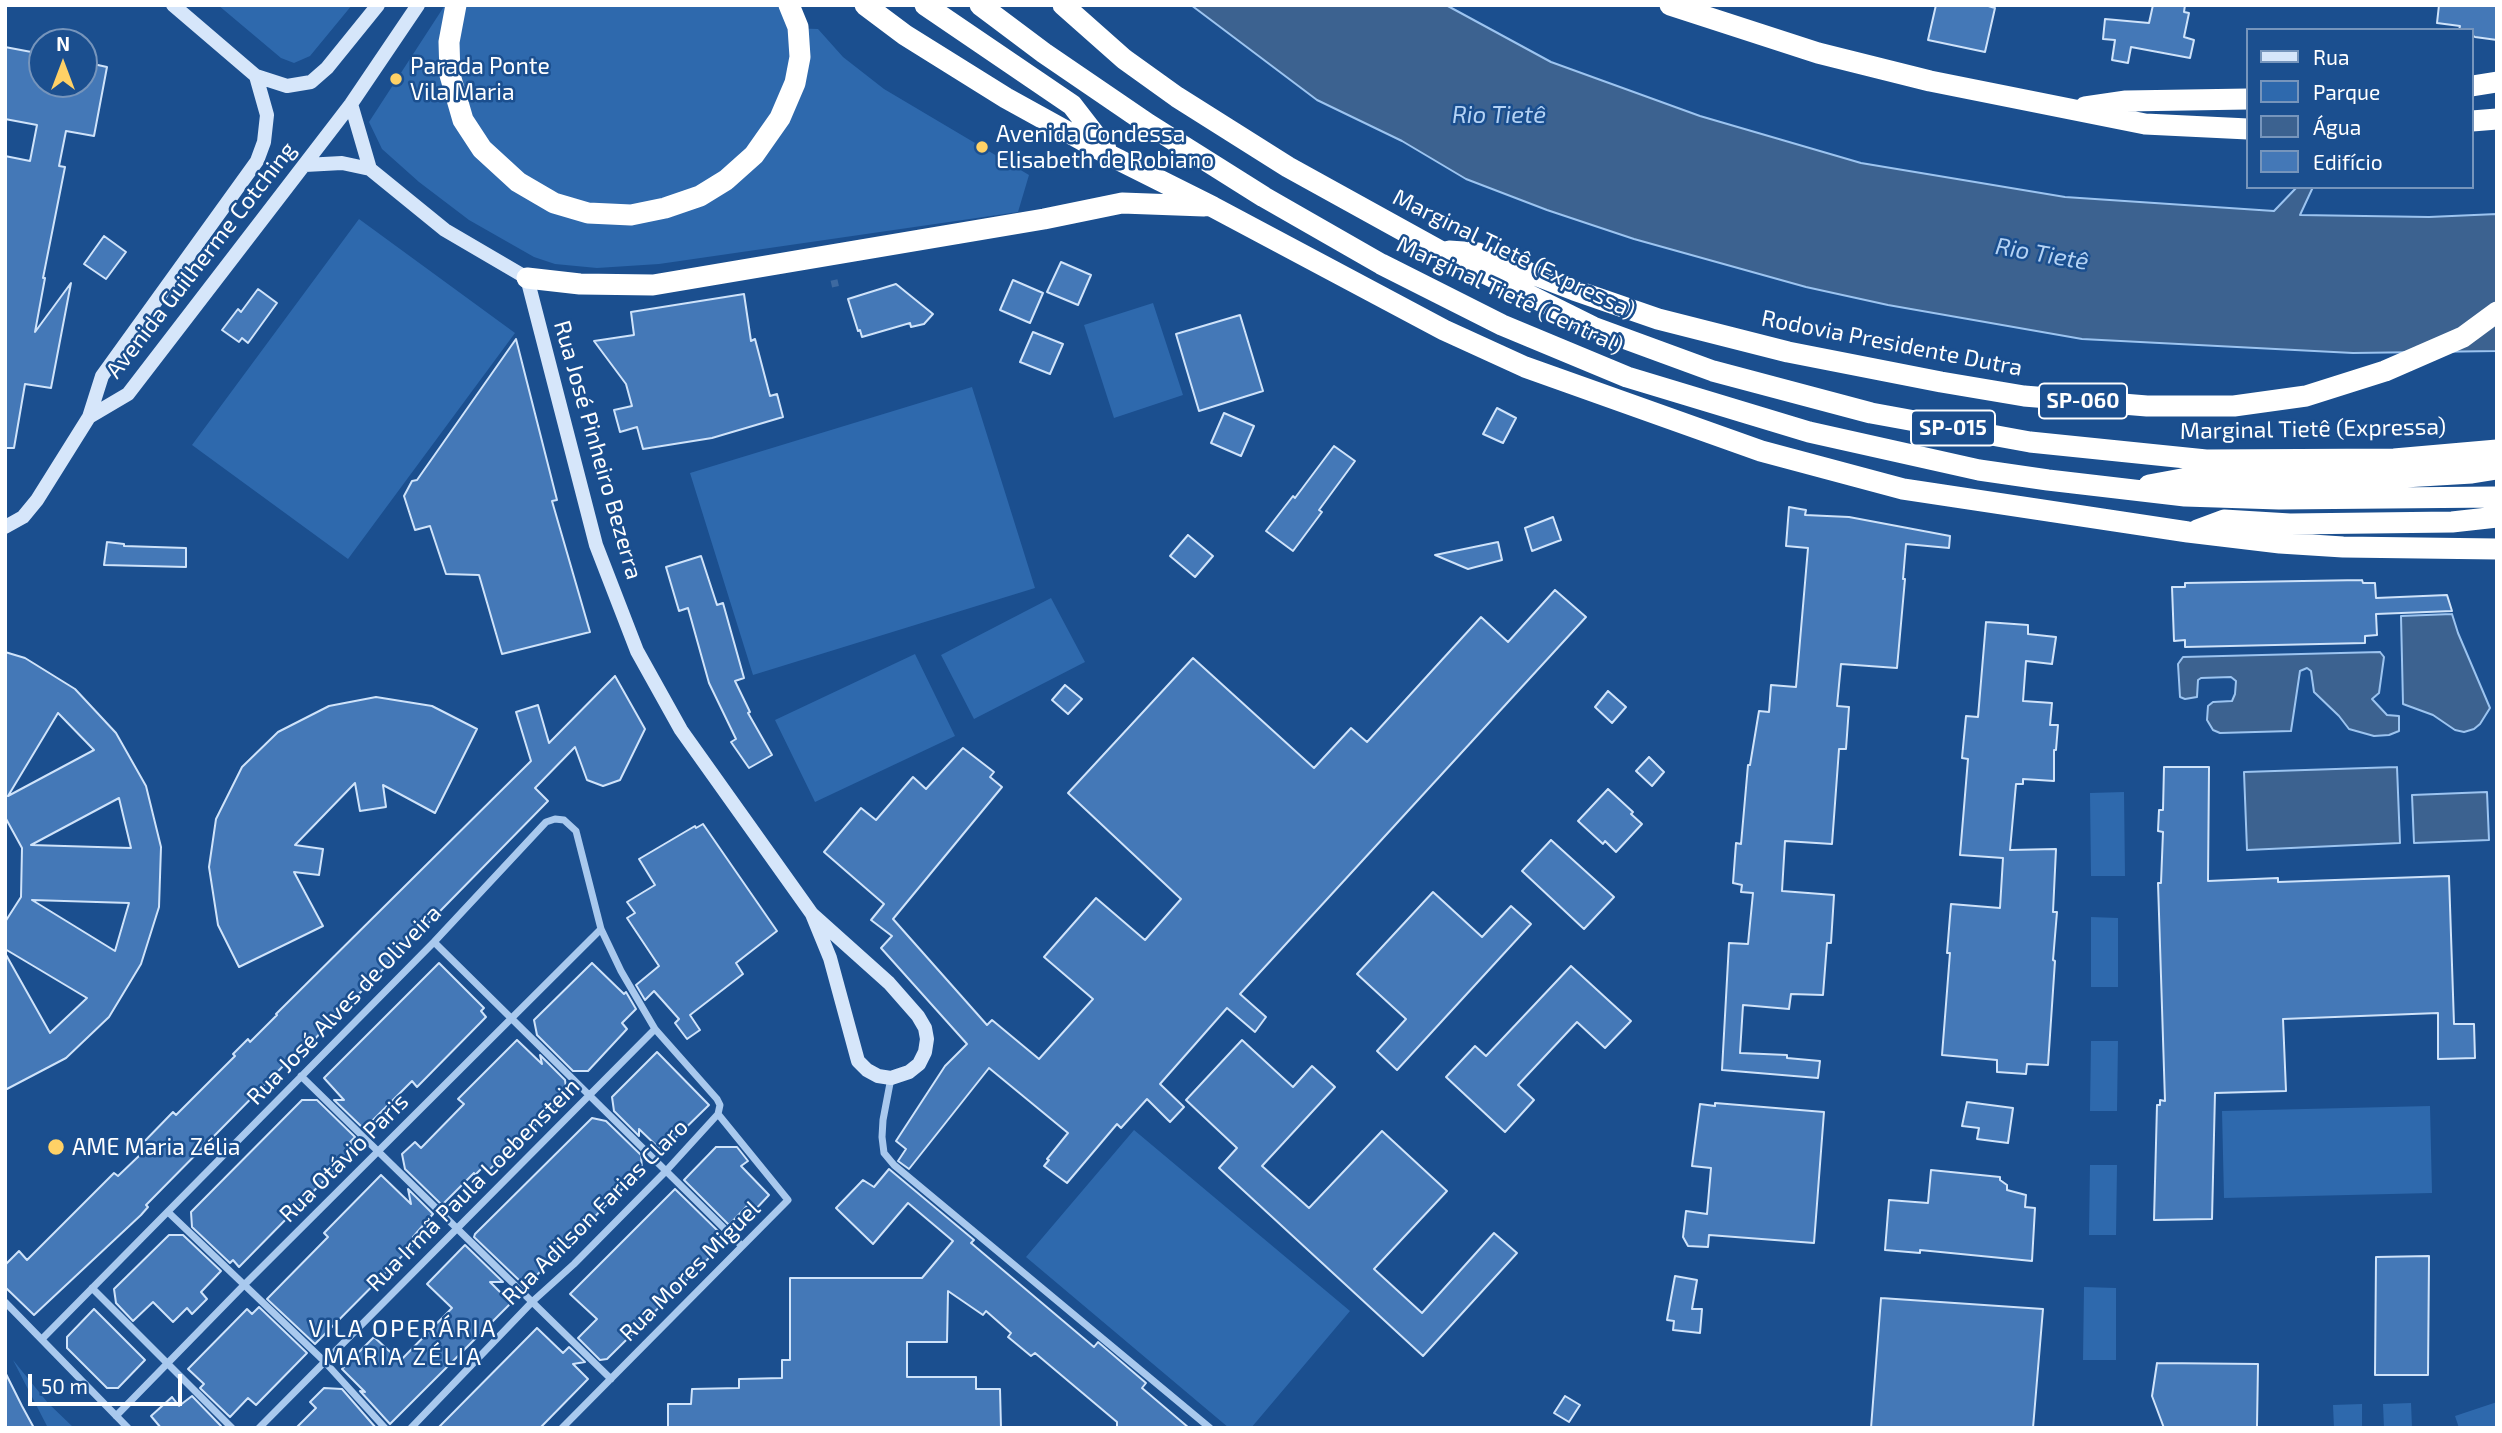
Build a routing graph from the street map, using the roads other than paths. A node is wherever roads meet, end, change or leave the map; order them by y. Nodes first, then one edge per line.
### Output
1 (173, 5) edge
2 (378, 5) edge
3 (418, 5) edge
4 (456, 5) edge
5 (789, 5) edge
6 (865, 5) edge
7 (925, 5) edge
8 (979, 5) edge
9 (1063, 5) edge
10 (1670, 5) edge
11 (256, 76) junction
12 (2497, 82) edge
13 (2474, 86) edge
14 (2246, 99) edge
15 (351, 104) junction
16 (2073, 109) junction
17 (2497, 119) edge
18 (2474, 121) edge
19 (2246, 129) edge
20 (1111, 156) junction
21 (305, 165) junction
22 (370, 169) junction
23 (1213, 207) junction
24 (1440, 251) junction
25 (527, 278) junction
26 (2497, 312) edge
27 (89, 417) junction
28 (2497, 450) edge
29 (2497, 470) edge
30 (2123, 489) junction
31 (2497, 497) edge
32 (2497, 517) edge
33 (5, 527) edge
34 (2188, 532) junction
35 (2497, 549) edge
36 (555, 819) joint
37 (812, 915) junction
38 (601, 929) junction
39 (434, 942) junction
40 (511, 1018) junction
41 (655, 1029) junction
42 (301, 1076) junction
43 (891, 1078) junction
44 (589, 1095) junction
45 (718, 1114) junction
46 (378, 1152) junction
47 (666, 1171) junction
48 (168, 1212) junction
49 (457, 1228) junction
50 (742, 1246) junction
51 (244, 1285) junction
52 (92, 1288) junction
53 (533, 1301) junction
54 (5, 1302) edge
55 (42, 1339) junction
56 (324, 1362) junction
57 (168, 1363) junction
58 (611, 1379) junction
59 (116, 1416) junction
60 (128, 1428) edge
61 (232, 1428) edge
62 (259, 1428) edge
63 (385, 1428) edge
64 (411, 1428) edge
65 (562, 1428) edge
66 (1210, 1428) edge

1 - 11 street
2 - 11 street
3 - 15 street, Avenida Guilherme Cotching
4 - 5 highway
6 - 20 highway
7 - 20 highway
8 - 30 highway, Marginal Tietê (Central)
9 - 24 highway, Marginal Tietê (Expressa) / SP-015
10 - 16 highway
11 - 27 street
12 - 13 highway
14 - 16 highway
15 - 21 street, Avenida Guilherme Cotching
15 - 22 street
16 - 19 highway
17 - 18 highway
20 - 23 highway
21 - 22 street
21 - 27 street, Avenida Guilherme Cotching
22 - 25 street
23 - 25 highway
23 - 34 highway
24 - 26 highway, Rodovia Presidente Dutra / SP-060
24 - 28 highway, Marginal Tietê (Expressa) / SP-015
25 - 37 street, Rua José Pinheiro Bezerra
27 - 33 street, Avenida Guilherme Cotching
29 - 30 highway
30 - 31 highway, Marginal Tietê (Central)
32 - 34 highway
34 - 35 highway
36 - 38 street, Rua Mores Miguel
36 - 39 street, Rua José Alves de Oliveira
37 - 43 street, Rua José Pinheiro Bezerra
37 - 43 street, Rua José Pinheiro Bezerra
38 - 40 street, Rua Otávio Paris
38 - 41 street, Rua Mores Miguel
39 - 40 street
39 - 42 street, Rua José Alves de Oliveira
40 - 44 street
40 - 46 street, Rua Otávio Paris
41 - 44 street, Rua Irmã Paula Loebenstein
41 - 45 street, Rua Mores Miguel
42 - 46 street
42 - 48 street, Rua José Alves de Oliveira
43 - 66 street
44 - 47 street
44 - 49 street, Rua Irmã Paula Loebenstein
45 - 47 street, Rua Adilson Farias Claro
45 - 50 street, Rua Mores Miguel
46 - 49 street
46 - 51 street, Rua Otávio Paris
47 - 50 street
47 - 53 street, Rua Adilson Farias Claro
48 - 51 street
48 - 52 street, Rua José Alves de Oliveira
49 - 53 street
49 - 56 street, Rua Irmã Paula Loebenstein
50 - 58 street, Rua Mores Miguel
51 - 56 street
51 - 57 street, Rua Otávio Paris
52 - 55 street, Rua José Alves de Oliveira
52 - 57 street
53 - 58 street
53 - 64 street, Rua Adilson Farias Claro
54 - 55 street
55 - 59 street
56 - 62 street, Rua Irmã Paula Loebenstein
56 - 63 street
57 - 59 street, Rua Otávio Paris
57 - 61 street
58 - 65 street, Rua Mores Miguel
59 - 60 street

